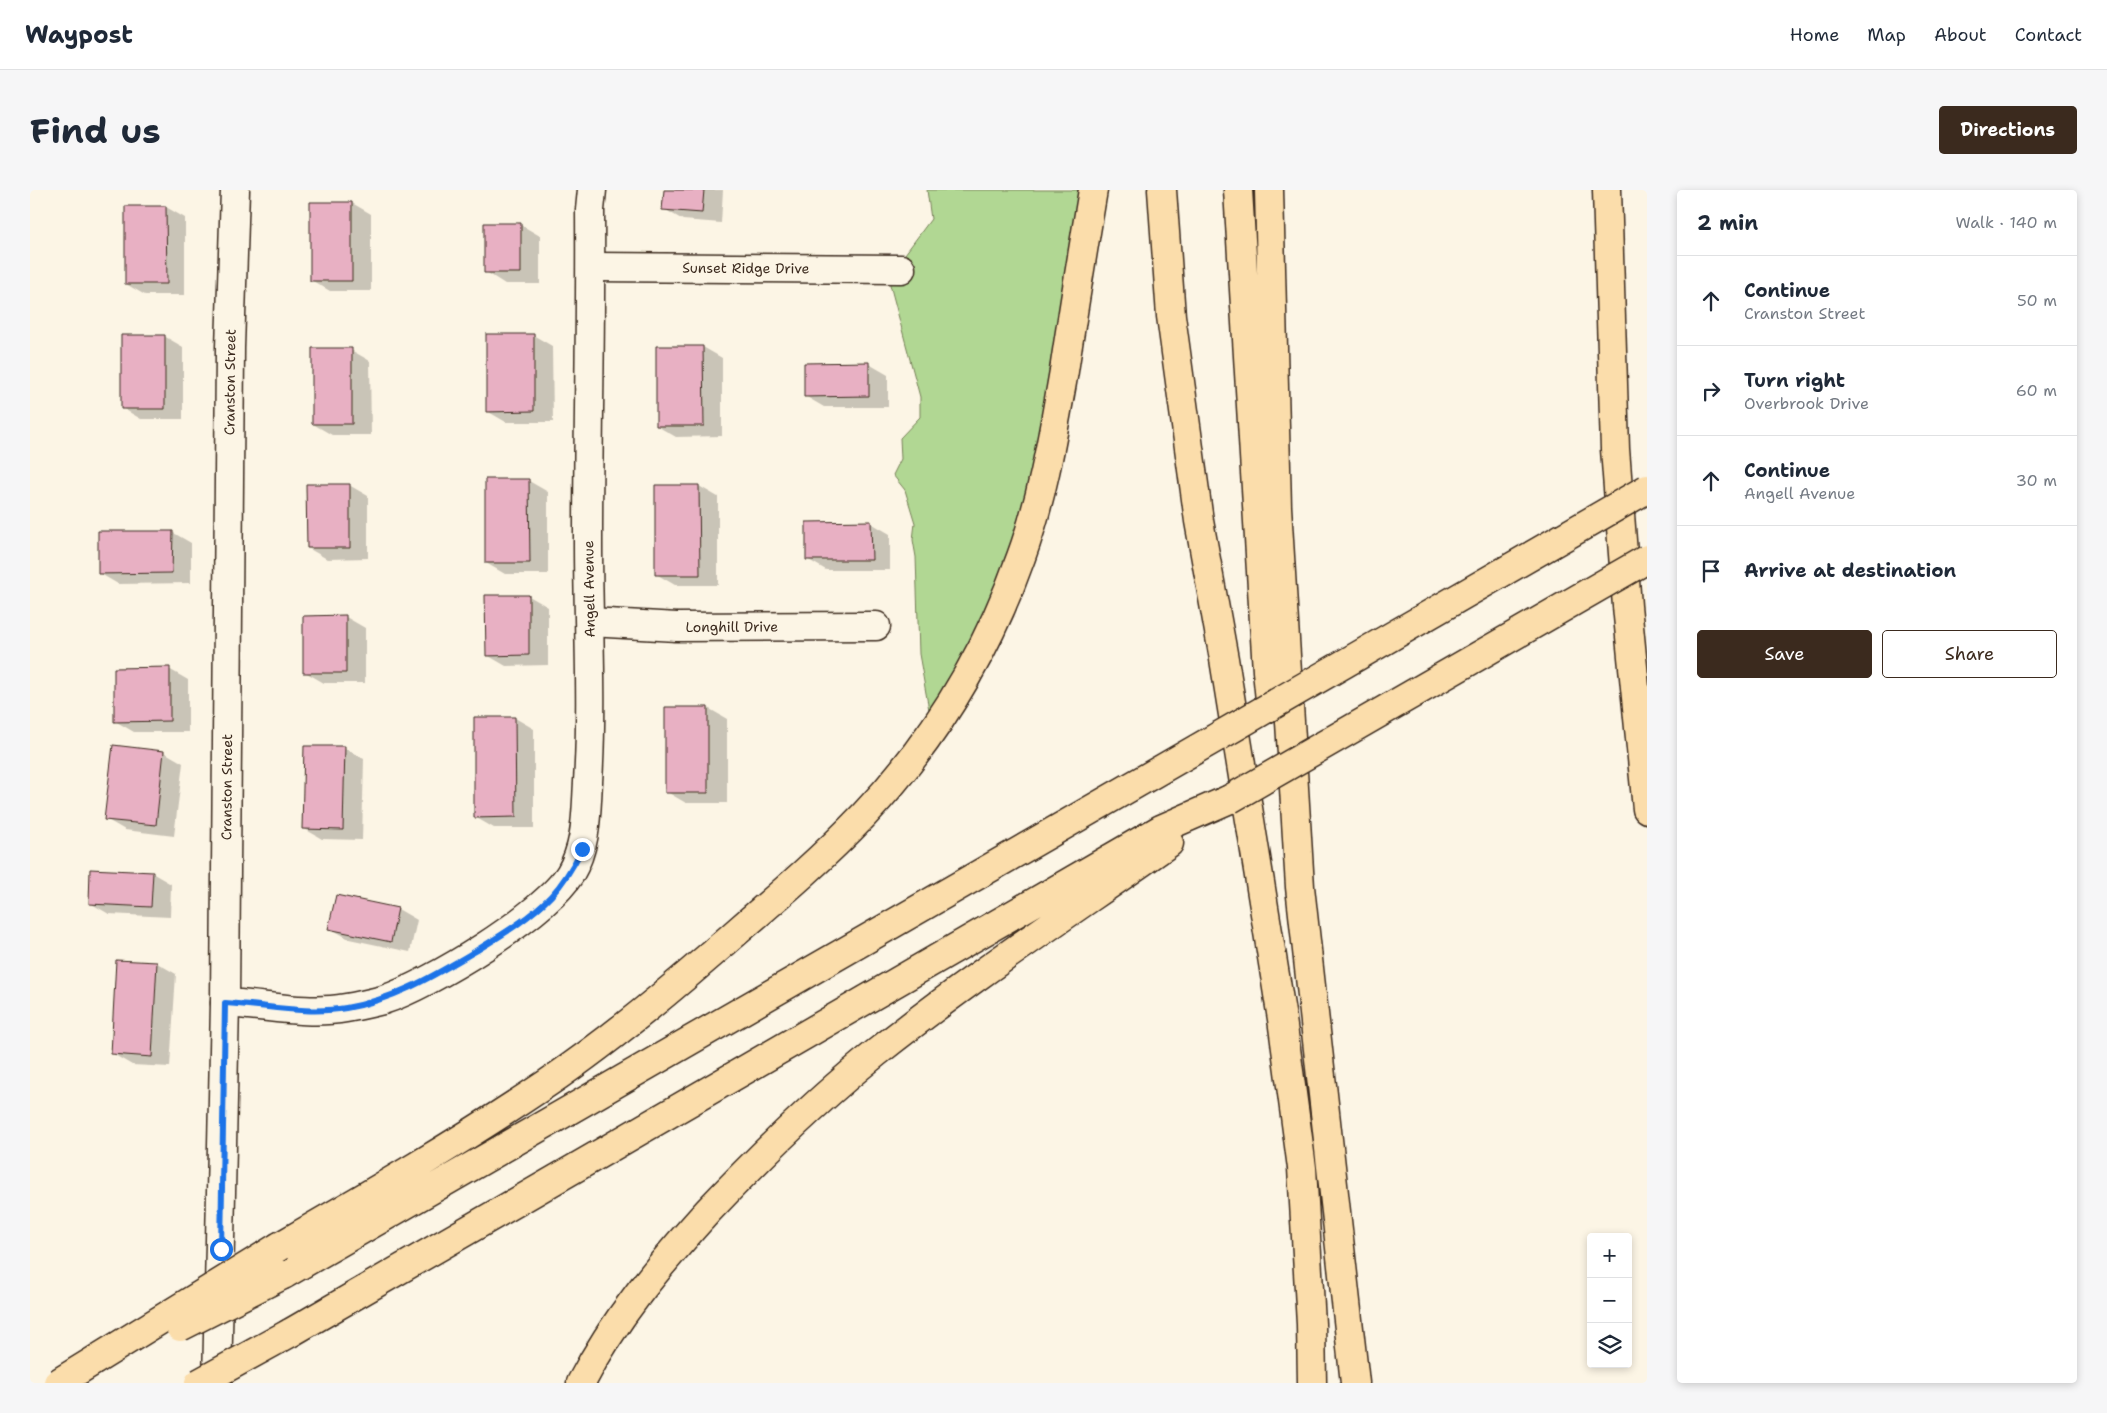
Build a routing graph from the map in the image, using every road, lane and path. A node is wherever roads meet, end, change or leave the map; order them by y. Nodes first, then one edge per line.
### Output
1 (235, 190) edge
2 (592, 190) edge
3 (1093, 190) edge
4 (1162, 190) edge
5 (1238, 190) edge
6 (1269, 190) edge
7 (1607, 190) edge
8 (1614, 190) edge
9 (591, 267) junction
10 (900, 269) dead end
11 (1609, 270) junction
12 (1647, 489) edge
13 (1647, 559) edge
14 (1627, 606) junction
15 (590, 622) junction
16 (876, 626) dead end
17 (1647, 708) edge
18 (1230, 799) junction
19 (1647, 809) edge
20 (1300, 886) junction
21 (225, 1003) junction
22 (58, 1383) edge
23 (67, 1383) edge
24 (199, 1383) edge
25 (218, 1383) edge
26 (580, 1383) edge
27 (1312, 1383) edge
28 (1355, 1383) edge

1 - 21 street, Cranston Street
2 - 9 street, Angell Avenue
3 - 22 highway, bridge
4 - 27 highway
5 - 20 highway
6 - 20 highway
7 - 11 highway
8 - 11 highway
9 - 10 street, Sunset Ridge Drive
9 - 15 street, Angell Avenue
11 - 14 highway
12 - 23 highway, bridge
13 - 18 highway, bridge
14 - 17 highway
14 - 19 highway
15 - 16 street, Longhill Drive
15 - 21 street, Angell Avenue
18 - 24 highway, bridge
18 - 26 highway
20 - 28 highway
21 - 25 street, Cranston Street

